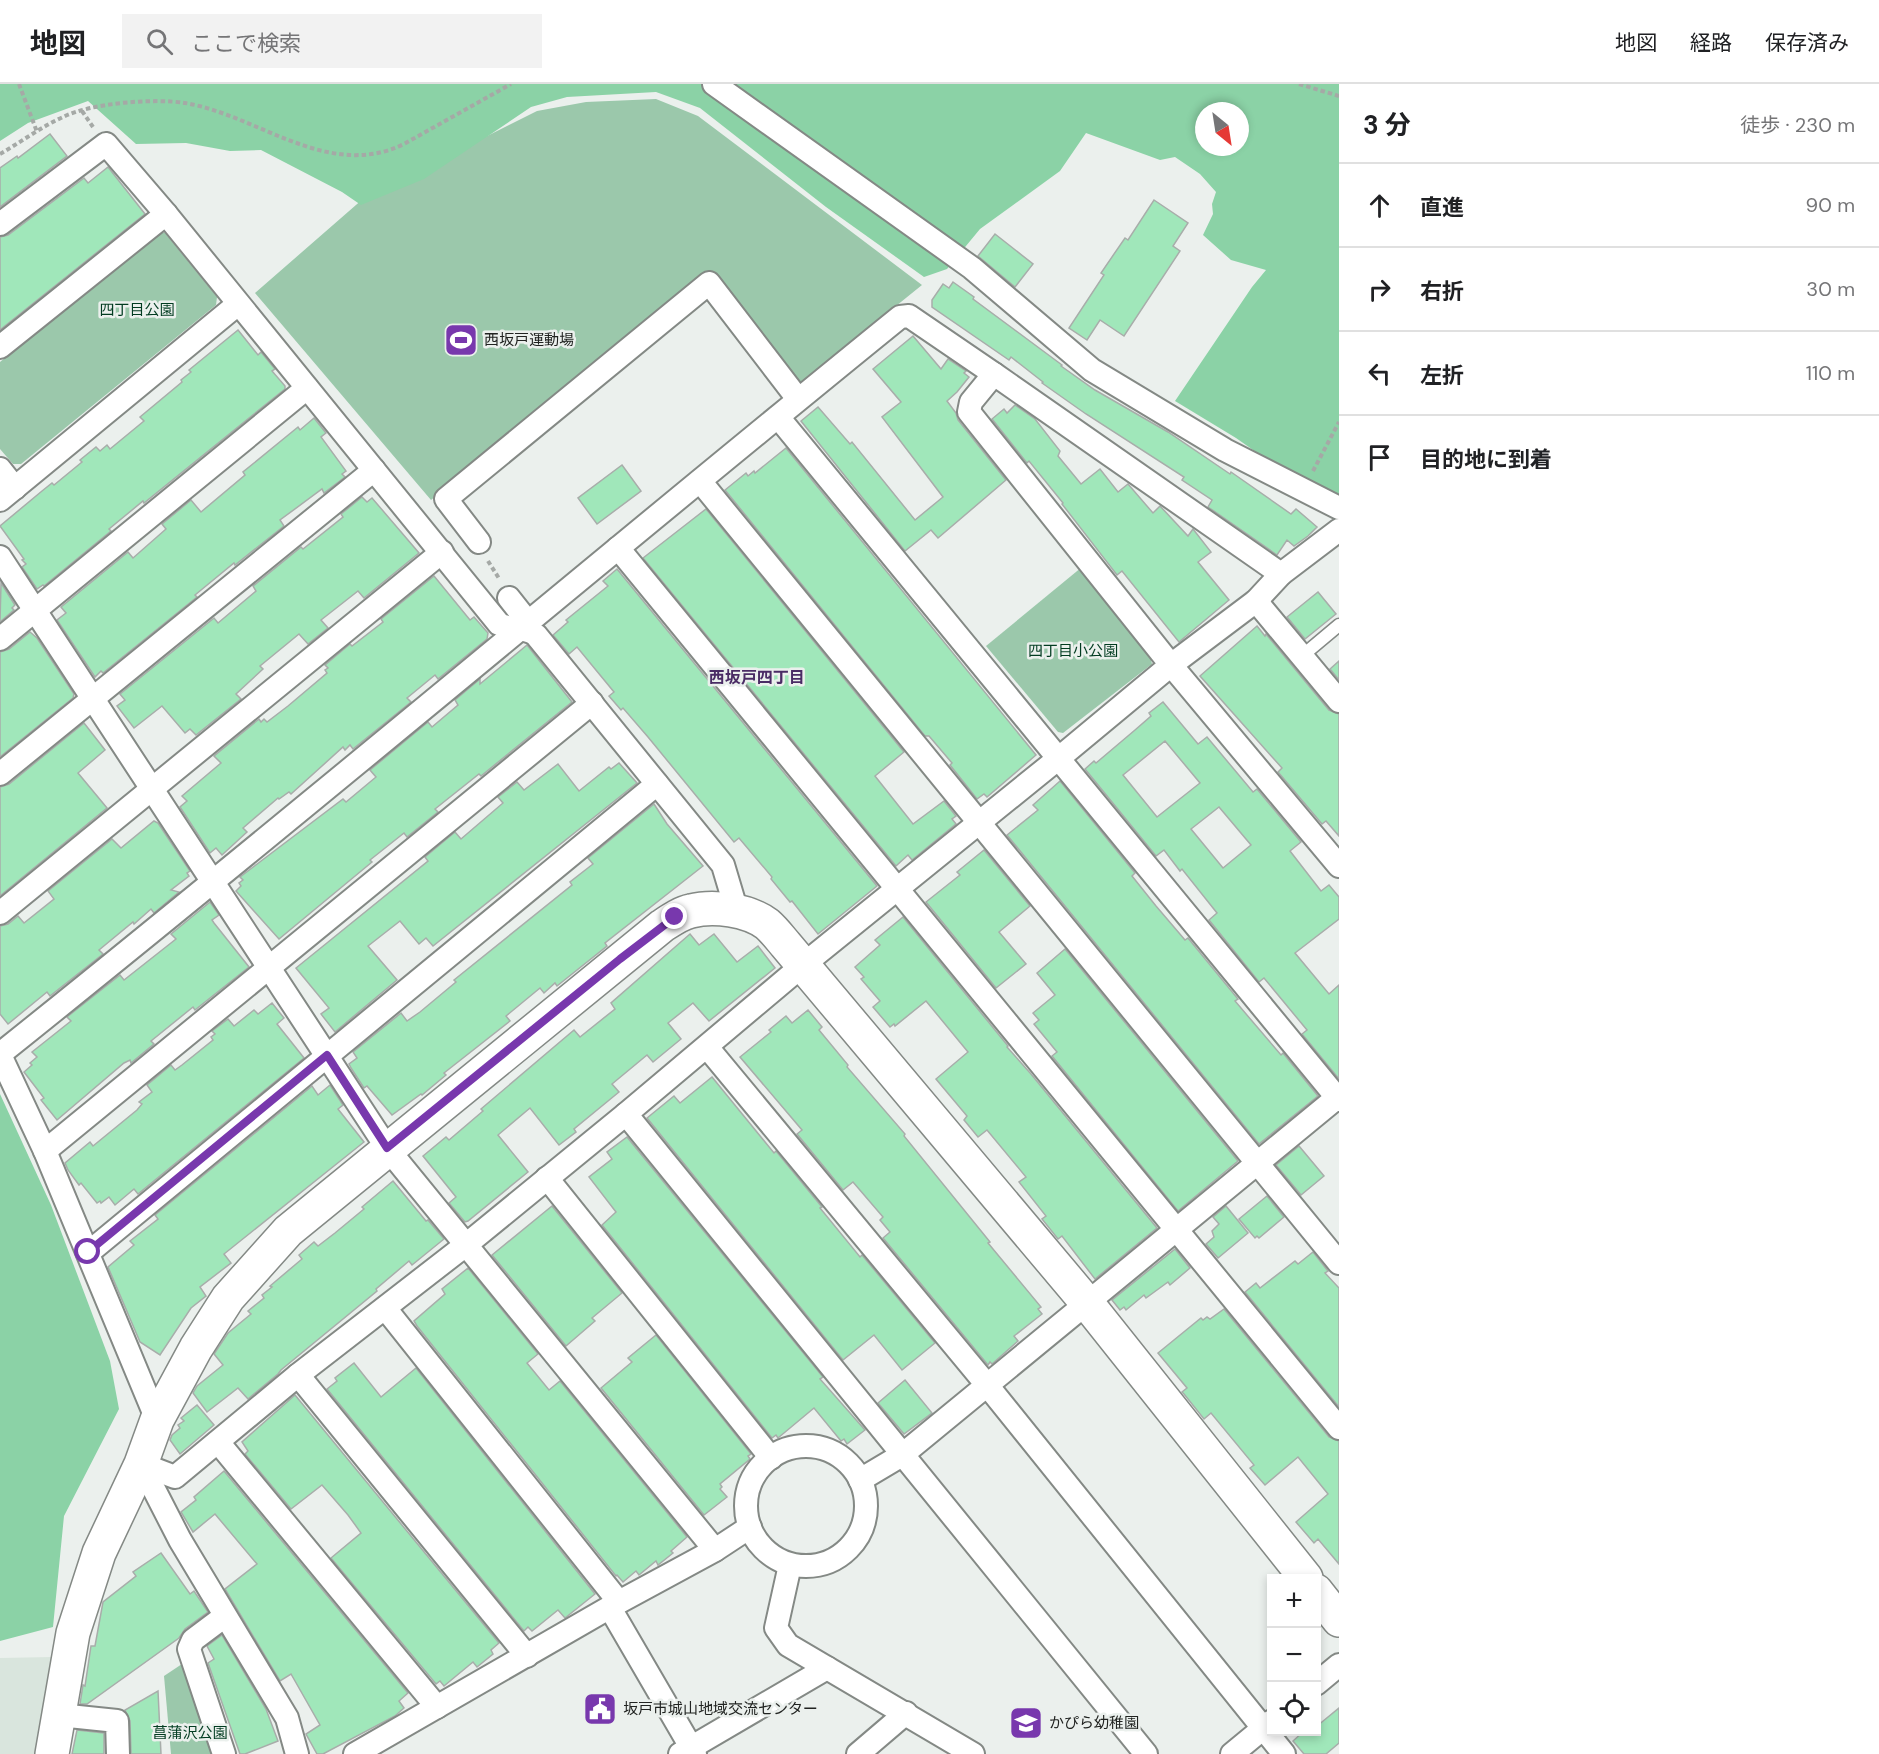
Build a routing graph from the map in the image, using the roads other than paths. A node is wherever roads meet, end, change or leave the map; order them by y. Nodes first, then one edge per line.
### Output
1 (714, 84) edge
2 (166, 214) junction
3 (0, 225) edge
4 (238, 304) junction
5 (0, 347) edge
6 (994, 374) junction
7 (307, 388) junction
8 (798, 399) junction
9 (778, 417) junction
10 (0, 469) edge
11 (374, 470) junction
12 (700, 481) junction
13 (7, 494) edge
14 (1339, 508) edge
15 (1339, 530) edge
16 (479, 542) road end
17 (618, 548) junction
18 (441, 552) junction
19 (0, 556) edge
20 (1281, 574) junction
21 (509, 598) road end
22 (1256, 601) junction
23 (34, 610) junction
24 (1339, 625) edge
25 (523, 626) junction
26 (0, 639) edge
27 (1302, 656) junction
28 (1171, 665) junction
29 (94, 699) junction
30 (1339, 701) edge
31 (592, 703) junction
32 (1059, 758) junction
33 (0, 774) edge
34 (657, 784) junction
35 (153, 790) junction
36 (979, 823) junction
37 (1339, 866) edge
38 (214, 882) junction
39 (897, 890) junction
40 (737, 912) junction
41 (0, 913) edge
42 (803, 964) junction
43 (269, 968) junction
44 (706, 1047) junction
45 (0, 1054) edge
46 (327, 1055) junction
47 (1338, 1098) edge
48 (626, 1114) junction
49 (387, 1148) junction
50 (45, 1151) junction
51 (1257, 1163) junction
52 (547, 1178) junction
53 (1175, 1229) junction
54 (467, 1244) junction
55 (88, 1252) junction
56 (1339, 1263) edge
57 (1087, 1303) junction
58 (385, 1308) junction
59 (298, 1375) junction
60 (987, 1385) junction
61 (156, 1420) junction
62 (1339, 1428) edge
63 (218, 1442) junction
64 (902, 1455) junction
65 (771, 1458) junction
66 (141, 1464) junction
67 (860, 1480) junction
68 (750, 1527) junction
69 (715, 1550) junction
70 (790, 1565) junction
71 (1303, 1574) edge
72 (1321, 1597) edge
73 (615, 1605) junction
74 (225, 1616) junction
75 (1339, 1620) edge
76 (527, 1656) junction
77 (1339, 1665) edge
78 (827, 1668) junction
79 (1319, 1682) edge
80 (437, 1707) junction
81 (906, 1713) junction
82 (59, 1714) junction
83 (1267, 1725) edge
84 (1273, 1736) edge
85 (369, 1751) edge
86 (689, 1752) edge
87 (52, 1754) edge
88 (118, 1754) edge
89 (224, 1754) edge
90 (297, 1754) edge
91 (858, 1754) edge
92 (973, 1754) edge
93 (1146, 1754) edge
94 (1232, 1754) edge
95 (1284, 1754) edge

1 - 14 street
2 - 3 street
2 - 4 street
2 - 5 street
4 - 7 street
4 - 13 street
6 - 8 street
6 - 20 street
6 - 28 street
7 - 11 street
7 - 23 street
8 - 9 street
8 - 16 street
9 - 12 street
9 - 32 street
10 - 13 street
11 - 18 street
11 - 29 street
12 - 17 street
12 - 36 street
15 - 20 street
17 - 25 street
17 - 39 street
18 - 25 street
18 - 35 street
19 - 23 street
20 - 22 street
21 - 25 street
22 - 27 street
22 - 28 street
23 - 26 street
23 - 29 street
24 - 27 lane
25 - 31 street
25 - 38 street
27 - 30 street
28 - 32 street
28 - 37 street
29 - 33 street
29 - 35 street
31 - 34 street
31 - 43 street
32 - 36 street
32 - 47 street
34 - 40 street
34 - 46 street
35 - 38 street
35 - 41 street
36 - 39 street
36 - 51 street
38 - 43 street
38 - 45 street
39 - 42 street
39 - 53 street
40 - 42 street
40 - 49 street
42 - 44 street
42 - 57 street
43 - 46 street
43 - 50 street
44 - 48 street
44 - 60 street
45 - 50 street
46 - 49 street
46 - 55 street
47 - 51 street
48 - 52 street
48 - 64 street
49 - 54 street
49 - 61 street
50 - 55 street
51 - 53 street
51 - 56 street
52 - 54 street
52 - 65 street
53 - 57 street
53 - 62 street
54 - 58 street
54 - 69 street
55 - 61 street
57 - 60 street
57 - 71 street
58 - 59 street
58 - 73 street
59 - 63 street
59 - 76 street
60 - 64 street
60 - 83 street
61 - 66 street
63 - 66 street
63 - 80 street
64 - 67 street
64 - 93 street
65 - 67 street
65 - 68 street
66 - 74 street
66 - 82 street
67 - 70 street
68 - 69 street
68 - 70 street
69 - 73 street
70 - 78 street
72 - 75 street
73 - 76 street
73 - 86 street
74 - 89 street
74 - 90 street
76 - 80 street
77 - 79 street
78 - 81 street
78 - 86 street
80 - 85 street
81 - 91 street
81 - 92 street
82 - 87 street
82 - 88 street
83 - 94 street
84 - 95 street

